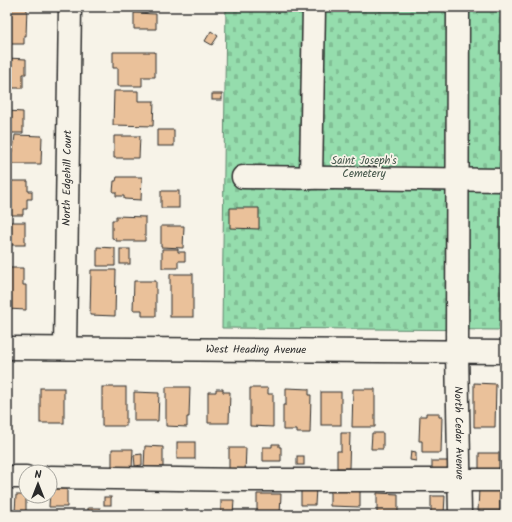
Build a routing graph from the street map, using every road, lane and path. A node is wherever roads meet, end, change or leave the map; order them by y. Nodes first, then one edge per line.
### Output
1 (70, 7) edge
2 (314, 7) edge
3 (458, 7) edge
4 (243, 177) dead end
5 (311, 178) junction
6 (457, 179) junction
7 (505, 180) edge
8 (7, 348) edge
9 (65, 348) junction
10 (457, 351) junction
11 (505, 352) edge
12 (7, 477) edge
13 (18, 477) edge
14 (58, 477) edge
15 (459, 480) junction
16 (505, 480) edge
17 (460, 515) edge

1 - 9 street, North Edgehill Court
2 - 5 street
3 - 6 street, North Cedar Avenue
4 - 5 street
5 - 6 street
6 - 7 street
6 - 10 street, North Cedar Avenue
8 - 9 street, West Heading Avenue
9 - 10 street, West Heading Avenue
10 - 11 street, West Heading Avenue
10 - 15 street, North Cedar Avenue
12 - 13 street
14 - 15 street
15 - 16 street
15 - 17 street, North Cedar Avenue

